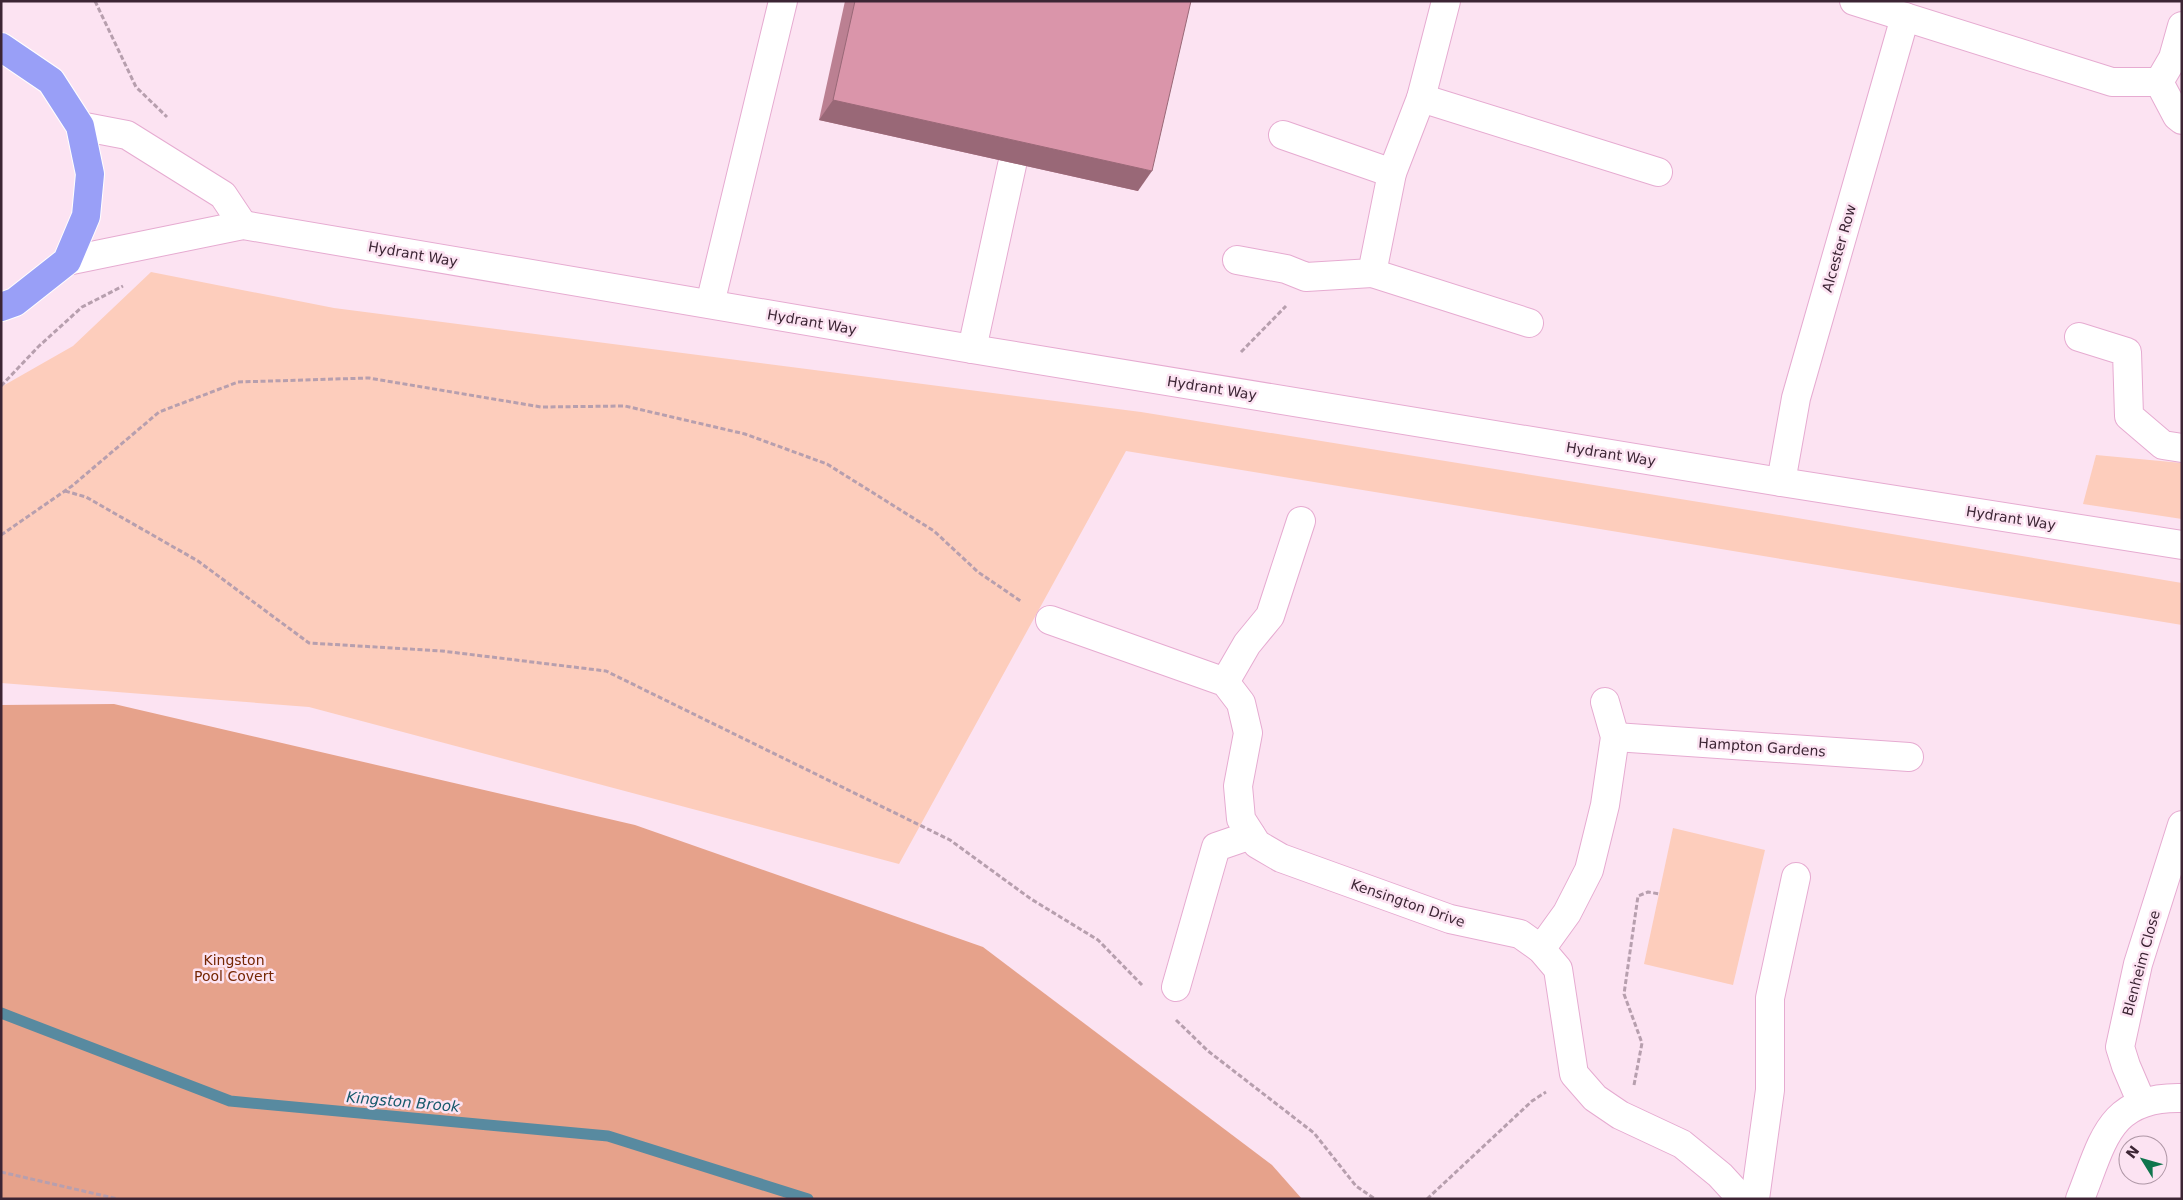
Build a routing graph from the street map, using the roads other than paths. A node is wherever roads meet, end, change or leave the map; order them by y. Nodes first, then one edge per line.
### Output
1 (783, 1) edge
2 (1854, 1) edge
3 (1441, 2) edge
4 (1905, 17) junction
5 (2182, 26) edge
6 (2, 43) edge
7 (2158, 82) junction
8 (1421, 98) junction
9 (2182, 120) edge
10 (80, 126) junction
11 (1283, 135) dead end
12 (1012, 166) edge
13 (1658, 172) dead end
14 (1392, 173) junction
15 (243, 225) junction
16 (1237, 260) dead end
17 (67, 261) junction
18 (1372, 272) junction
19 (710, 304) junction
20 (6, 310) edge
21 (1529, 323) dead end
22 (2079, 337) dead end
23 (972, 349) junction
24 (2182, 448) edge
25 (1780, 482) junction
26 (1300, 521) dead end
27 (2182, 545) edge
28 (1050, 620) road end
29 (1225, 682) junction
30 (1606, 702) dead end
31 (1615, 737) junction
32 (1909, 757) dead end
33 (2182, 825) edge
34 (1251, 835) junction
35 (1796, 877) dead end
36 (1541, 949) junction
37 (1176, 987) dead end
38 (2182, 1098) edge
39 (2141, 1101) junction
40 (1739, 1196) edge
41 (2080, 1199) edge

1 - 19 street
2 - 4 street
3 - 8 street
4 - 7 street
4 - 25 street, Alcester Row
5 - 7 street
6 - 10 highway
7 - 9 street
8 - 13 street
8 - 14 street
10 - 15 street
10 - 17 highway
11 - 14 street
12 - 23 street
14 - 18 street
15 - 17 street, Hydrant Way
15 - 19 street, Hydrant Way
16 - 18 street
17 - 20 highway
18 - 21 street
19 - 23 street, Hydrant Way
22 - 24 street
23 - 25 street, Hydrant Way
25 - 27 street, Hydrant Way
26 - 29 street
28 - 29 street
29 - 34 street, Kensington Drive
30 - 31 street
31 - 32 street, Hampton Gardens
31 - 36 street
33 - 39 street, Blenheim Close
34 - 36 street, Kensington Drive
34 - 37 street
35 - 40 street
36 - 40 street, Kensington Drive
38 - 39 street
39 - 41 street

